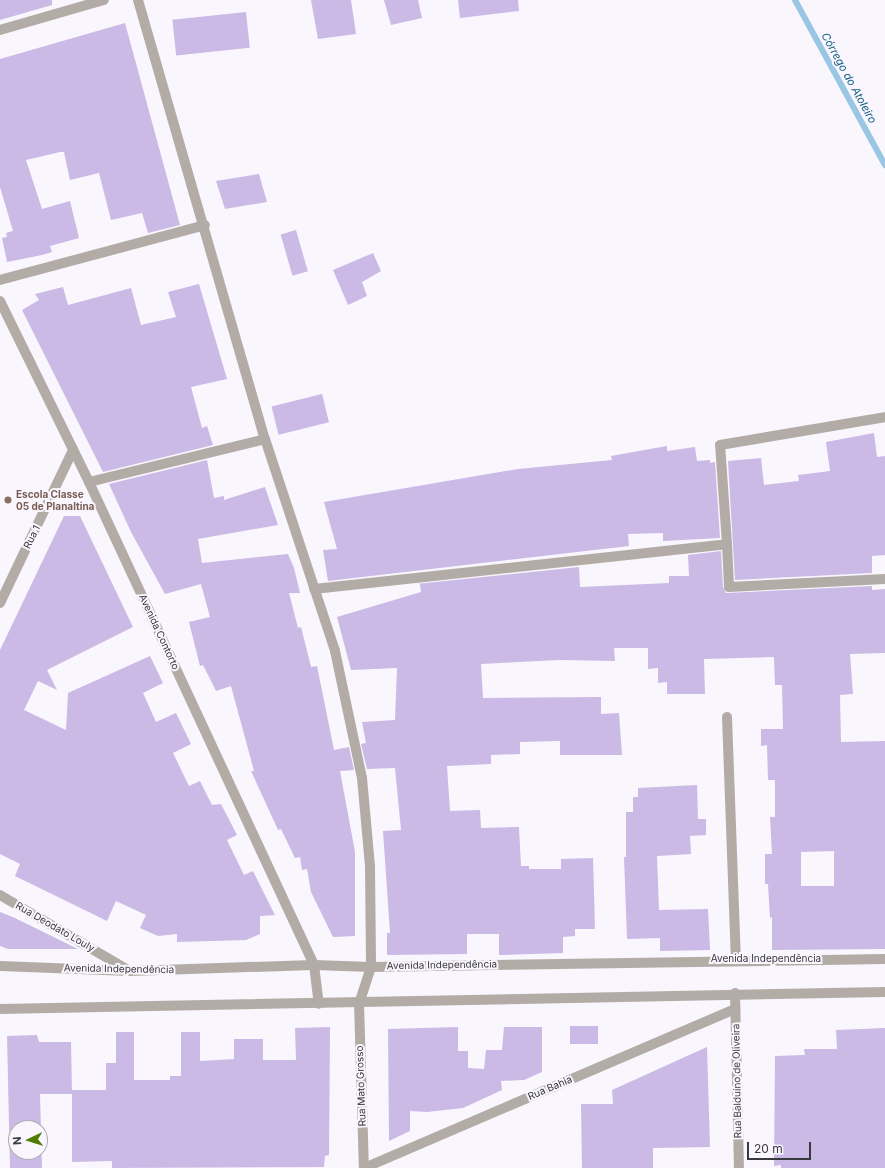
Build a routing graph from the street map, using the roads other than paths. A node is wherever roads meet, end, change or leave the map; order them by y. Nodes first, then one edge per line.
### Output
1 (104, 0) edge
2 (138, 0) edge
3 (0, 30) edge
4 (205, 225) junction
5 (0, 280) edge
6 (0, 301) edge
7 (885, 417) edge
8 (265, 439) junction
9 (73, 450) junction
10 (90, 482) junction
11 (728, 544) junction
12 (885, 579) edge
13 (314, 589) junction
14 (1, 597) edge
15 (727, 717) dead end
16 (0, 895) edge
17 (736, 959) junction
18 (885, 959) edge
19 (314, 965) junction
20 (0, 966) edge
21 (371, 967) junction
22 (130, 971) junction
23 (885, 992) edge
24 (735, 993) junction
25 (359, 1003) junction
26 (319, 1004) junction
27 (735, 1009) junction
28 (0, 1010) edge
29 (364, 1168) edge
30 (739, 1168) edge

1 - 3 street
2 - 4 street
4 - 5 street
4 - 8 street
6 - 9 street, Avenida Contorto
7 - 11 street
8 - 10 street
8 - 13 street
9 - 10 street, Avenida Contorto
9 - 14 street, Rua 1
10 - 19 street, Avenida Contorto
11 - 12 street
11 - 13 street
13 - 21 street
15 - 17 street
16 - 22 street, Rua Deodato Louly
17 - 18 street, Avenida Independência
17 - 21 street, Avenida Independência
19 - 21 street, Avenida Independência
19 - 22 street, Avenida Independência
19 - 26 street, Avenida Contorto
20 - 22 street, Avenida Independência
21 - 25 street
23 - 24 street
24 - 25 street
24 - 27 street, Rua Balduíno de Oliveira
25 - 26 street
25 - 29 street, Rua Mato Grosso
26 - 28 street
27 - 29 street, Rua Bahia
27 - 30 street, Rua Balduíno de Oliveira

